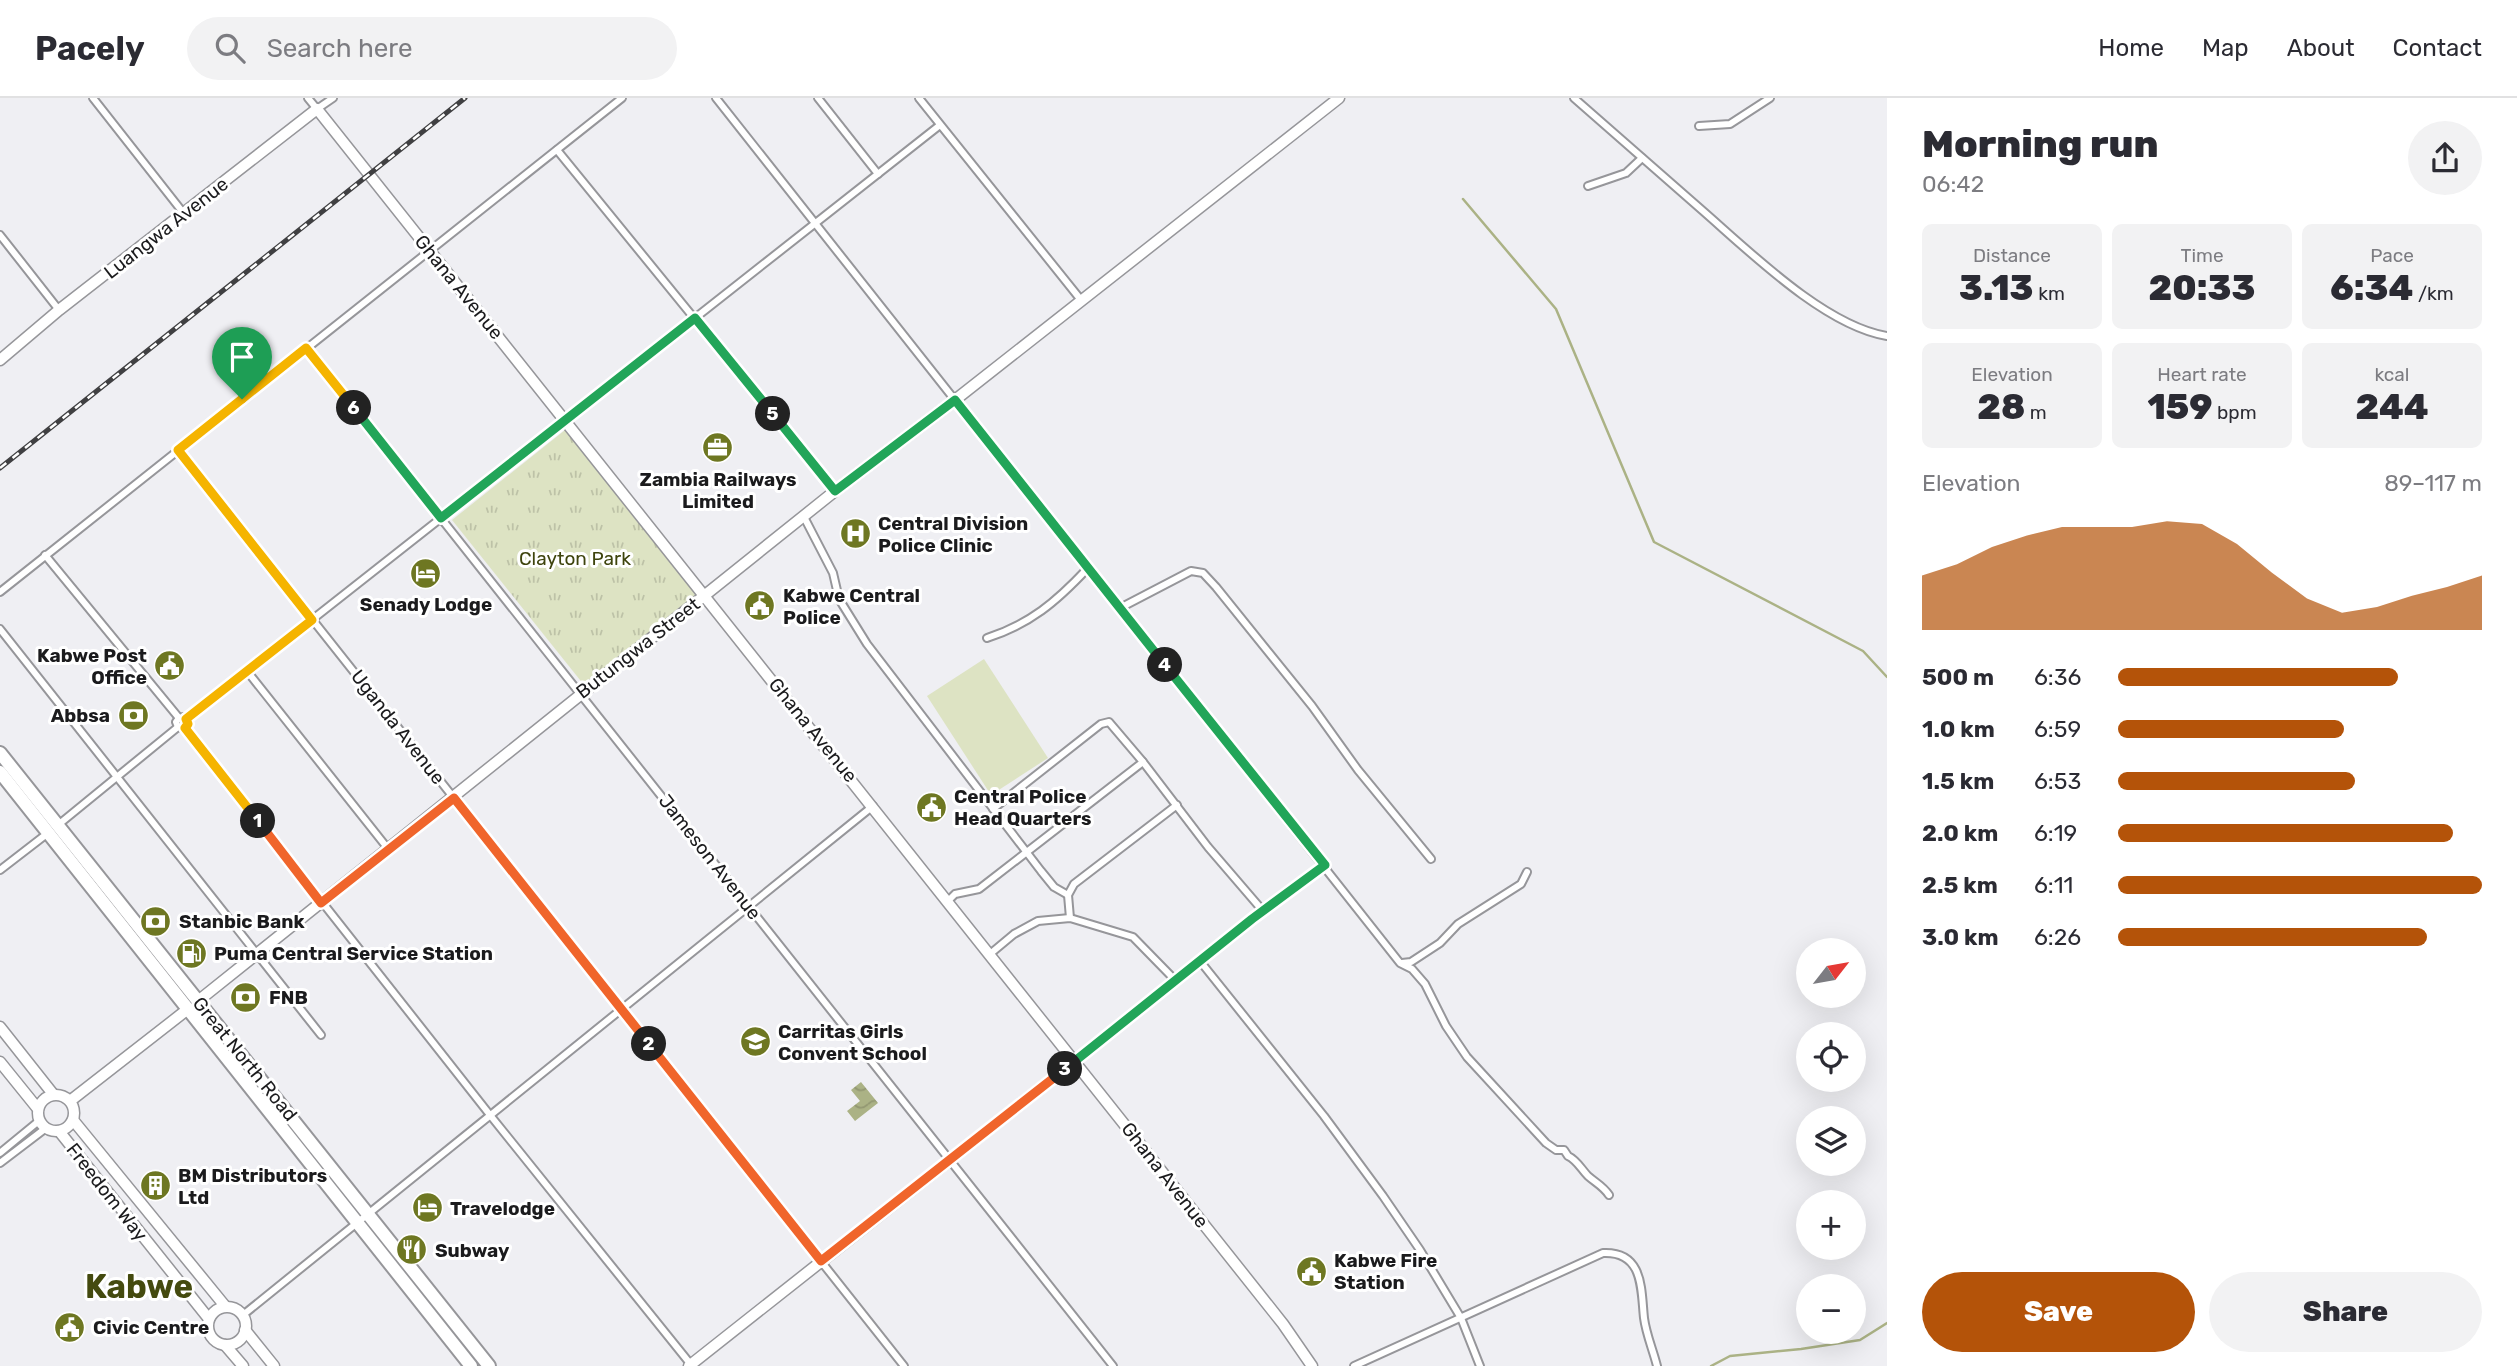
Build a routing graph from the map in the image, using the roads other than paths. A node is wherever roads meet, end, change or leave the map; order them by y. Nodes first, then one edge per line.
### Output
1 (93, 98) edge
2 (308, 98) edge
3 (333, 98) edge
4 (622, 98) edge
5 (716, 98) edge
6 (818, 98) edge
7 (919, 98) edge
8 (1339, 98) edge
9 (1574, 98) edge
10 (1770, 98) edge
11 (317, 109) junction
12 (940, 125) junction
13 (1699, 126) dead end
14 (557, 150) junction
15 (1642, 158) junction
16 (878, 174) junction
17 (1588, 186) dead end
18 (184, 215) junction
19 (815, 224) junction
20 (0, 235) edge
21 (430, 250) junction
22 (1082, 300) junction
23 (59, 310) junction
24 (695, 318) junction
25 (1887, 336) edge
26 (306, 348) junction
27 (0, 360) edge
28 (955, 400) junction
29 (566, 420) junction
30 (178, 450) junction
31 (835, 491) junction
32 (804, 517) junction
33 (441, 518) junction
34 (46, 555) junction
35 (1087, 569) junction
36 (0, 592) edge
37 (705, 595) junction
38 (1120, 608) junction
39 (312, 620) junction
40 (0, 629) edge
41 (987, 638) dead end
42 (247, 671) junction
43 (580, 693) junction
44 (183, 718) junction
45 (181, 727) junction
46 (0, 753) edge
47 (1143, 762) junction
48 (0, 772) edge
49 (117, 776) junction
50 (454, 798) junction
51 (1177, 805) junction
52 (873, 806) junction
53 (993, 809) junction
54 (53, 829) junction
55 (389, 850) junction
56 (1026, 852) junction
57 (1431, 859) dead end
58 (1325, 865) junction
59 (0, 870) edge
60 (1527, 872) dead end
61 (1068, 895) junction
62 (947, 901) junction
63 (321, 903) junction
64 (749, 907) junction
65 (1264, 911) junction
66 (1069, 918) junction
67 (258, 954) junction
68 (989, 954) junction
69 (1200, 961) junction
70 (1400, 962) junction
71 (1175, 980) junction
72 (193, 1005) junction
73 (621, 1009) junction
74 (0, 1027) edge
75 (321, 1035) dead end
76 (1075, 1061) junction
77 (0, 1062) edge
78 (53, 1094) junction
79 (70, 1101) junction
80 (286, 1111) junction
81 (490, 1115) junction
82 (41, 1119) junction
83 (275, 1119) junction
84 (73, 1120) junction
85 (298, 1126) junction
86 (59, 1131) junction
87 (287, 1134) junction
88 (0, 1153) edge
89 (950, 1160) junction
90 (0, 1163) edge
91 (1609, 1195) dead end
92 (363, 1218) junction
93 (187, 1260) junction
94 (821, 1261) junction
95 (170, 1272) junction
96 (225, 1307) junction
97 (243, 1315) junction
98 (1461, 1318) junction
99 (209, 1319) junction
100 (245, 1330) junction
101 (225, 1345) junction
102 (243, 1366) edge
103 (274, 1366) edge
104 (471, 1366) edge
105 (489, 1366) edge
106 (691, 1366) edge
107 (904, 1366) edge
108 (1113, 1366) edge
109 (1312, 1366) edge
110 (1354, 1366) edge
111 (1480, 1366) edge
112 (1657, 1366) edge

1 - 18 street
2 - 11 street, Ghana Avenue
3 - 11 street, Luangwa Avenue
4 - 14 street
5 - 19 street
6 - 16 street
7 - 12 street
8 - 22 main road, Butungwa Street
9 - 15 street
10 - 13 street
11 - 18 main road, Luangwa Avenue
11 - 21 main road, Ghana Avenue
12 - 16 street
12 - 22 street
14 - 21 street
14 - 24 street
15 - 17 street
15 - 25 street
16 - 19 street
18 - 23 main road, Luangwa Avenue
19 - 24 street
19 - 28 street
20 - 23 street
21 - 26 street
21 - 29 main road, Ghana Avenue
22 - 28 main road, Butungwa Street
23 - 27 main road, Luangwa Avenue
24 - 29 street
24 - 31 street
26 - 30 street
26 - 33 street, Jameson Avenue
28 - 31 main road, Butungwa Street
28 - 35 street
29 - 33 street
29 - 37 main road, Ghana Avenue
30 - 34 street
30 - 39 street, Uganda Avenue
31 - 32 main road, Butungwa Street
32 - 37 main road, Butungwa Street
32 - 53 street
33 - 39 street
33 - 43 street, Jameson Avenue
34 - 36 street
34 - 44 street
35 - 38 street
35 - 41 street
37 - 43 main road, Butungwa Street
37 - 52 main road, Ghana Avenue
38 - 57 street
38 - 58 street
39 - 42 street
39 - 50 street, Uganda Avenue
40 - 49 street
42 - 44 street
42 - 55 street
43 - 50 main road, Butungwa Street
43 - 64 street, Jameson Avenue
44 - 45 street
45 - 49 street
45 - 63 street
46 - 54 highway, Great North Road
47 - 51 street
47 - 53 street
47 - 56 street
48 - 54 highway, Great North Road
49 - 54 street
49 - 67 street
50 - 55 main road, Butungwa Street
50 - 73 street, Uganda Avenue
51 - 61 street
51 - 65 street
52 - 62 main road, Ghana Avenue
52 - 64 street
53 - 56 street
54 - 59 street
54 - 72 highway, Great North Road
55 - 63 main road, Butungwa Street
56 - 61 street
56 - 62 street
58 - 65 street
58 - 70 street
60 - 70 street
61 - 66 street
62 - 68 main road, Ghana Avenue
63 - 67 main road, Butungwa Street
63 - 81 street
64 - 73 street
64 - 89 street, Jameson Avenue
65 - 69 street
66 - 68 street
66 - 71 street
67 - 72 main road, Butungwa Street
67 - 75 street
68 - 76 main road, Ghana Avenue
69 - 71 street
69 - 98 street
70 - 91 street
71 - 76 street
72 - 79 main road, Butungwa Street
72 - 80 highway, Great North Road
72 - 83 highway, Great North Road
73 - 81 street
73 - 94 street, Uganda Avenue
74 - 78 main road
76 - 89 main road
76 - 109 main road, Ghana Avenue
77 - 82 main road
78 - 79 main road
78 - 82 main road
79 - 84 main road
80 - 83 highway
80 - 85 highway, Great North Road
81 - 92 street
81 - 106 street
82 - 86 main road
82 - 88 street
82 - 90 street
83 - 87 highway, Great North Road
84 - 86 main road
84 - 93 main road, Freedom Way
85 - 87 highway
85 - 92 highway, Great North Road
86 - 95 main road, Freedom Way
87 - 92 highway, Great North Road
89 - 94 main road
89 - 108 street, Jameson Avenue
92 - 97 street
92 - 104 highway, Great North Road
92 - 105 highway, Great North Road
93 - 95 main road
93 - 96 main road, Freedom Way
94 - 106 main road
94 - 107 street, Uganda Avenue
95 - 99 main road, Freedom Way
96 - 97 main road
96 - 99 main road
97 - 100 main road
98 - 110 street
98 - 111 street
98 - 112 street
99 - 101 main road
100 - 101 main road
100 - 103 main road
101 - 102 main road

